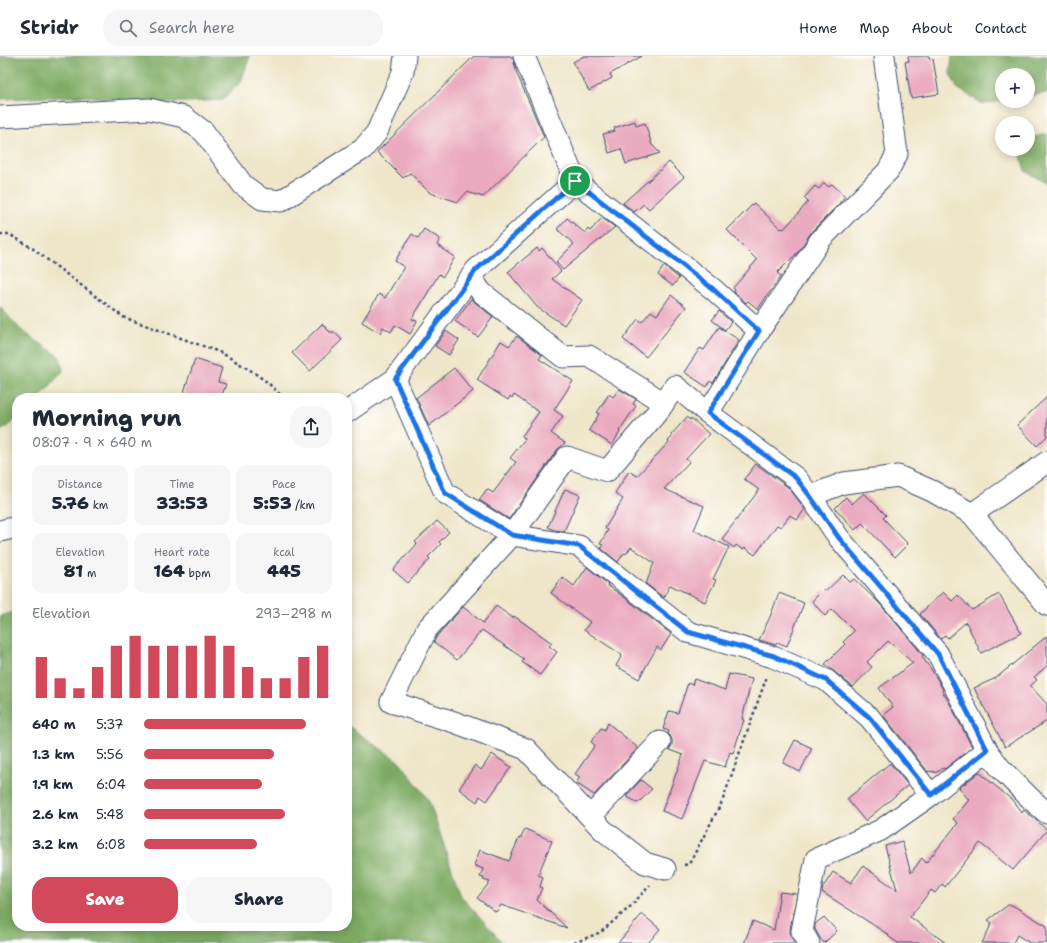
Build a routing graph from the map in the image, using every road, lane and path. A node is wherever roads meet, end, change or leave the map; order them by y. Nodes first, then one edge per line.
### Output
1 (405, 56) edge
2 (524, 56) edge
3 (884, 56) edge
4 (0, 117) edge
5 (575, 181) junction
6 (0, 234) edge
7 (471, 277) junction
8 (759, 331) junction
9 (395, 379) junction
10 (279, 393) edge
11 (664, 403) junction
12 (352, 409) edge
13 (708, 413) junction
14 (1047, 462) edge
15 (810, 496) junction
16 (972, 514) junction
17 (12, 528) edge
18 (0, 531) edge
19 (512, 535) junction
20 (1047, 605) edge
21 (774, 656) junction
22 (660, 742) dead end
23 (987, 750) junction
24 (931, 795) junction
25 (1047, 813) edge
26 (591, 816) junction
27 (665, 869) junction
28 (574, 943) edge
29 (809, 943) edge

1 - 4 street
2 - 5 street
3 - 8 street
5 - 7 street
5 - 8 street
6 - 10 path
7 - 9 street
7 - 11 street
8 - 13 street
9 - 12 street
9 - 19 street
11 - 13 street
11 - 19 street
13 - 15 street
14 - 16 street
15 - 16 street
15 - 23 street
16 - 20 street
17 - 18 street
19 - 21 street
19 - 26 street
21 - 24 street
21 - 27 path
22 - 26 street
23 - 24 street
23 - 25 street
24 - 29 street
26 - 27 street
27 - 28 path

